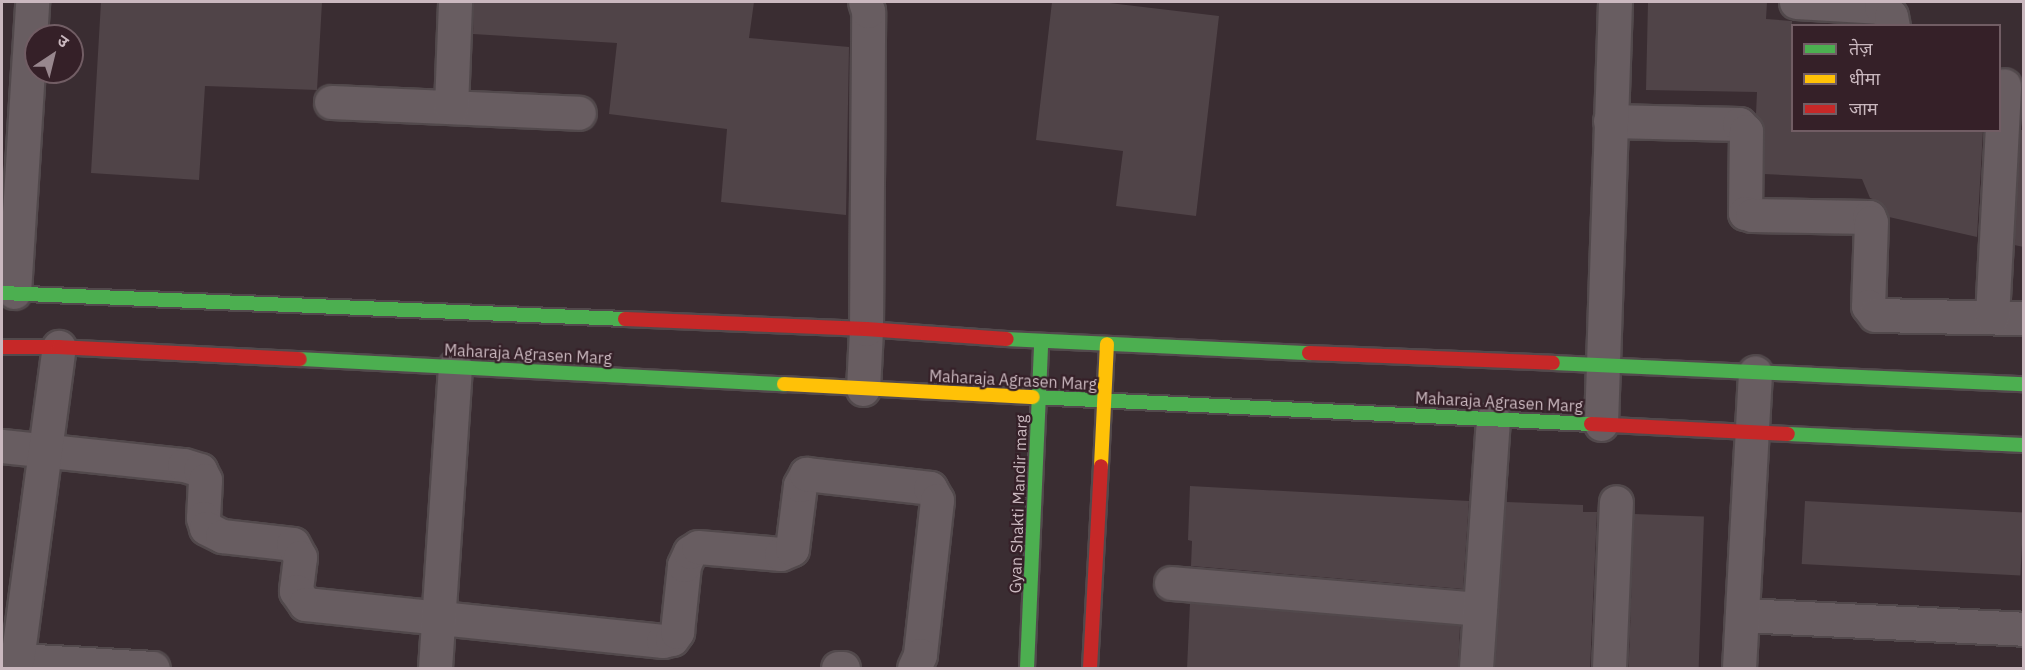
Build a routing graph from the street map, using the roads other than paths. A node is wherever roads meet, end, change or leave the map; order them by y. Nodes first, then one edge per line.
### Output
1 (32, 2) edge
2 (455, 2) edge
3 (865, 2) edge
4 (1615, 2) edge
5 (1796, 2) edge
6 (1893, 24) edge
7 (2009, 86) edge
8 (331, 102) dead end
9 (451, 107) junction
10 (579, 113) dead end
11 (1610, 121) junction
12 (8, 293) edge
13 (2008, 317) edge
14 (866, 329) junction
15 (1041, 341) junction
16 (1107, 344) junction
17 (2, 347) edge
18 (59, 347) junction
19 (1603, 365) junction
20 (455, 367) junction
21 (1755, 372) junction
22 (2024, 384) edge
23 (863, 389) junction
24 (1039, 398) junction
25 (1104, 401) junction
26 (1493, 418) junction
27 (1601, 424) junction
28 (1751, 431) junction
29 (2024, 445) edge
30 (2, 446) edge
31 (45, 451) junction
32 (1616, 502) dead end
33 (1171, 583) dead end
34 (1480, 609) junction
35 (1742, 615) junction
36 (438, 618) junction
37 (2024, 629) edge
38 (9, 660) edge
39 (153, 669) edge
40 (435, 669) edge
41 (914, 669) edge
42 (1027, 669) edge
43 (1090, 669) edge
44 (1476, 669) edge
45 (1609, 669) edge
46 (1739, 669) edge

1 - 12 street
2 - 9 street
3 - 14 street
4 - 11 street
5 - 6 street
7 - 13 street
8 - 9 street
9 - 10 street
11 - 13 street
11 - 19 street
12 - 14 street
14 - 15 street
14 - 23 street
15 - 16 street
15 - 24 street, Gyan Shakti Mandir marg
16 - 19 street
16 - 25 street
17 - 18 street, Maharaja Agrasen Marg
18 - 20 street, Maharaja Agrasen Marg
18 - 31 street
19 - 21 street
19 - 27 street
20 - 23 street, Maharaja Agrasen Marg
20 - 36 street
21 - 22 street
21 - 28 street
23 - 24 street, Maharaja Agrasen Marg
24 - 25 street, Maharaja Agrasen Marg
24 - 42 street, Gyan Shakti Mandir marg
25 - 26 street, Maharaja Agrasen Marg
25 - 43 street
26 - 27 street, Maharaja Agrasen Marg
26 - 34 street
27 - 28 street, Maharaja Agrasen Marg
28 - 29 street, Maharaja Agrasen Marg
28 - 35 street
30 - 31 street
31 - 36 street
31 - 38 street
32 - 45 street
33 - 34 street
34 - 44 street
35 - 37 street
35 - 46 street
36 - 40 street
36 - 41 street
38 - 39 street

